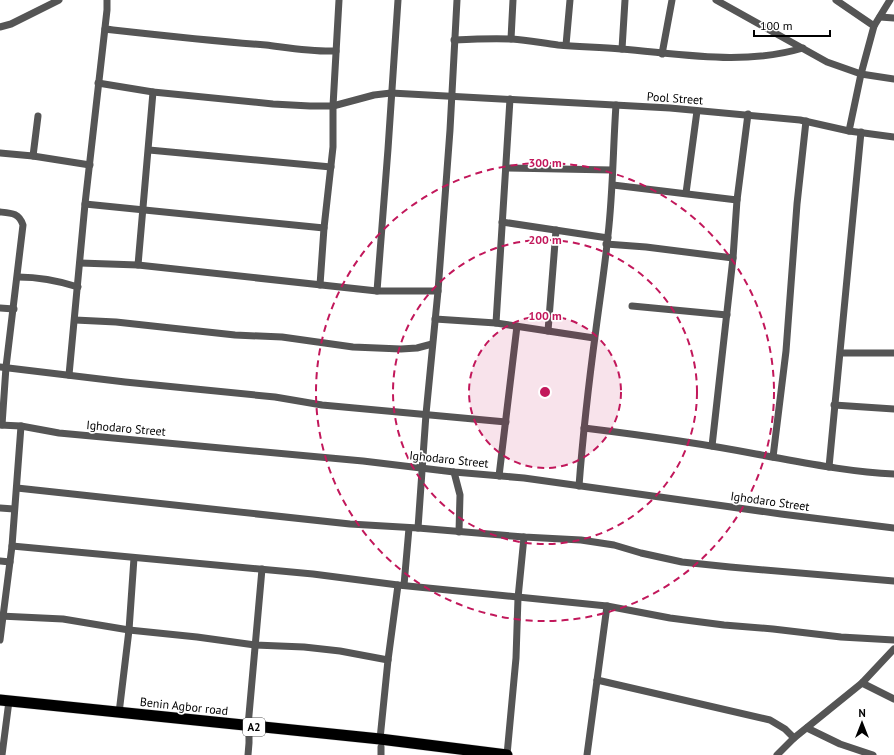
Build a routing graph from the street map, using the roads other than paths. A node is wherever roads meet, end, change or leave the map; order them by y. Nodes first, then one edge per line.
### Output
1 (59, 0) edge
2 (107, 0) edge
3 (339, 0) edge
4 (398, 0) edge
5 (457, 0) edge
6 (513, 0) edge
7 (570, 0) edge
8 (625, 0) edge
9 (672, 0) edge
10 (716, 0) edge
11 (836, 0) edge
12 (890, 0) edge
13 (880, 17) junction
14 (894, 18) edge
15 (874, 26) junction
16 (0, 27) edge
17 (105, 29) junction
18 (511, 39) junction
19 (454, 40) junction
20 (566, 45) junction
21 (803, 48) junction
22 (622, 49) junction
23 (336, 51) junction
24 (662, 54) junction
25 (861, 74) junction
26 (894, 78) edge
27 (98, 83) junction
28 (153, 92) junction
29 (391, 93) junction
30 (452, 95) junction
31 (510, 99) junction
32 (616, 105) junction
33 (333, 106) junction
34 (697, 110) junction
35 (748, 114) junction
36 (38, 116) dead end
37 (806, 121) junction
38 (849, 131) junction
39 (861, 132) junction
40 (894, 137) edge
41 (149, 150) junction
42 (0, 153) edge
43 (33, 156) junction
44 (90, 165) junction
45 (331, 167) junction
46 (506, 168) junction
47 (612, 170) junction
48 (613, 185) junction
49 (686, 193) junction
50 (737, 200) junction
51 (85, 204) junction
52 (143, 210) junction
53 (0, 212) edge
54 (502, 222) junction
55 (324, 228) junction
56 (556, 230) junction
57 (607, 241) junction
58 (733, 258) junction
59 (80, 263) junction
60 (138, 265) junction
61 (18, 277) junction
62 (320, 285) junction
63 (78, 287) junction
64 (438, 290) junction
65 (377, 291) junction
66 (632, 306) dead end
67 (0, 308) edge
68 (14, 310) junction
69 (727, 315) junction
70 (435, 319) junction
71 (75, 320) junction
72 (496, 323) junction
73 (517, 326) junction
74 (548, 331) junction
75 (594, 338) junction
76 (432, 344) junction
77 (841, 353) junction
78 (894, 353) edge
79 (3, 367) edge
80 (69, 375) junction
81 (834, 405) junction
82 (894, 409) edge
83 (426, 414) junction
84 (506, 422) junction
85 (1, 425) edge
86 (21, 426) junction
87 (584, 428) junction
88 (712, 446) junction
89 (773, 457) junction
90 (829, 467) junction
91 (422, 468) junction
92 (454, 472) junction
93 (894, 474) edge
94 (499, 476) junction
95 (579, 486) junction
96 (17, 488) junction
97 (0, 508) edge
98 (14, 509) junction
99 (409, 528) junction
100 (418, 528) junction
101 (894, 528) edge
102 (458, 532) junction
103 (524, 537) junction
104 (12, 546) junction
105 (134, 558) junction
106 (0, 561) edge
107 (10, 562) junction
108 (262, 569) junction
109 (894, 581) edge
110 (401, 585) junction
111 (518, 598) junction
112 (608, 606) junction
113 (1, 617) edge
114 (129, 630) junction
115 (0, 640) edge
116 (894, 640) edge
117 (256, 645) junction
118 (894, 649) edge
119 (388, 660) junction
120 (597, 680) junction
121 (862, 683) junction
122 (894, 699) edge
123 (4, 704) edge
124 (120, 713) junction
125 (808, 728) junction
126 (249, 730) junction
127 (794, 738) junction
128 (381, 747) edge
129 (2, 755) edge
130 (248, 755) edge
131 (460, 755) edge
132 (507, 755) edge
133 (587, 755) edge
134 (777, 755) edge
135 (873, 755) edge

1 - 16 street
2 - 17 street
3 - 23 street
4 - 29 street
5 - 19 street
6 - 18 street
7 - 20 street
8 - 22 street
9 - 24 street
10 - 21 street
11 - 15 street
12 - 13 street
13 - 14 street
13 - 15 street
15 - 25 street
17 - 23 street
17 - 27 street
18 - 19 street
18 - 20 street
19 - 30 street
20 - 22 street
21 - 24 street
21 - 25 street
22 - 24 street
23 - 33 street
25 - 26 street
25 - 38 street
27 - 28 street, Pool Street
27 - 44 street
28 - 33 street, Pool Street
28 - 41 street
29 - 30 street, Pool Street
29 - 33 street, Pool Street
29 - 65 street
30 - 31 street, Pool Street
30 - 64 street
31 - 32 street, Pool Street
31 - 46 street
32 - 34 street, Pool Street
32 - 47 street
33 - 45 street
34 - 35 street, Pool Street
34 - 49 street
35 - 37 street, Pool Street
35 - 50 street
36 - 43 street
37 - 38 street, Pool Street
37 - 89 street
38 - 39 street, Pool Street
39 - 40 street, Pool Street
39 - 77 street
41 - 45 street
41 - 52 street
42 - 43 street
43 - 44 street
44 - 51 street
45 - 55 street
46 - 47 street
46 - 54 street
47 - 48 street
48 - 49 street
48 - 57 street
49 - 50 street
50 - 58 street
51 - 52 street
51 - 59 street
52 - 55 street
52 - 60 street
53 - 61 street
54 - 56 street
54 - 72 street
55 - 62 street
56 - 57 street
56 - 74 street
57 - 58 street
57 - 75 street
58 - 69 street
59 - 60 street
59 - 63 street
60 - 62 street
61 - 63 street
61 - 68 street
62 - 65 street
63 - 71 street
64 - 65 street
64 - 70 street
66 - 69 street
67 - 68 street
68 - 79 street
69 - 88 street
70 - 72 street
70 - 76 street
71 - 76 street
71 - 80 street
72 - 73 street
73 - 74 street
73 - 84 street
74 - 75 street
75 - 87 street
76 - 83 street
77 - 78 street
77 - 81 street
79 - 80 street
79 - 85 street
80 - 83 street
81 - 82 street
81 - 90 street
83 - 84 street
83 - 91 street
84 - 94 street
85 - 86 street, Ighodaro Street
86 - 91 street, Ighodaro Street
86 - 96 street
87 - 88 street
87 - 95 street
88 - 89 street
89 - 90 street
90 - 93 street
91 - 92 street, Ighodaro Street
91 - 100 street
92 - 94 street, Ighodaro Street
92 - 102 street
94 - 95 street, Ighodaro Street
95 - 101 street, Ighodaro Street
96 - 98 street
96 - 99 street
97 - 98 street
98 - 104 street
99 - 100 street
99 - 110 street
100 - 102 street
102 - 103 street
103 - 109 street
103 - 111 street
104 - 105 street
104 - 107 street
105 - 108 street
105 - 114 street
106 - 107 street
107 - 113 street
108 - 110 street
108 - 117 street
110 - 111 street
110 - 119 street
111 - 112 street
111 - 132 street
112 - 116 street
112 - 120 street
113 - 114 street
113 - 115 street
114 - 117 street
114 - 124 street
117 - 119 street
117 - 126 street
118 - 121 street
119 - 128 street
120 - 127 street
120 - 133 street
121 - 122 street
121 - 125 street
123 - 124 highway, Benin Agbor road / A2
123 - 126 highway, Benin Agbor road / A2
123 - 129 street
124 - 126 highway, Benin Agbor road / A2
125 - 127 street
125 - 135 street
126 - 128 highway, Benin Agbor road / A2
126 - 130 street
127 - 134 street
128 - 131 highway, Benin Agbor road / A2
128 - 132 highway, Benin Agbor road / A2

